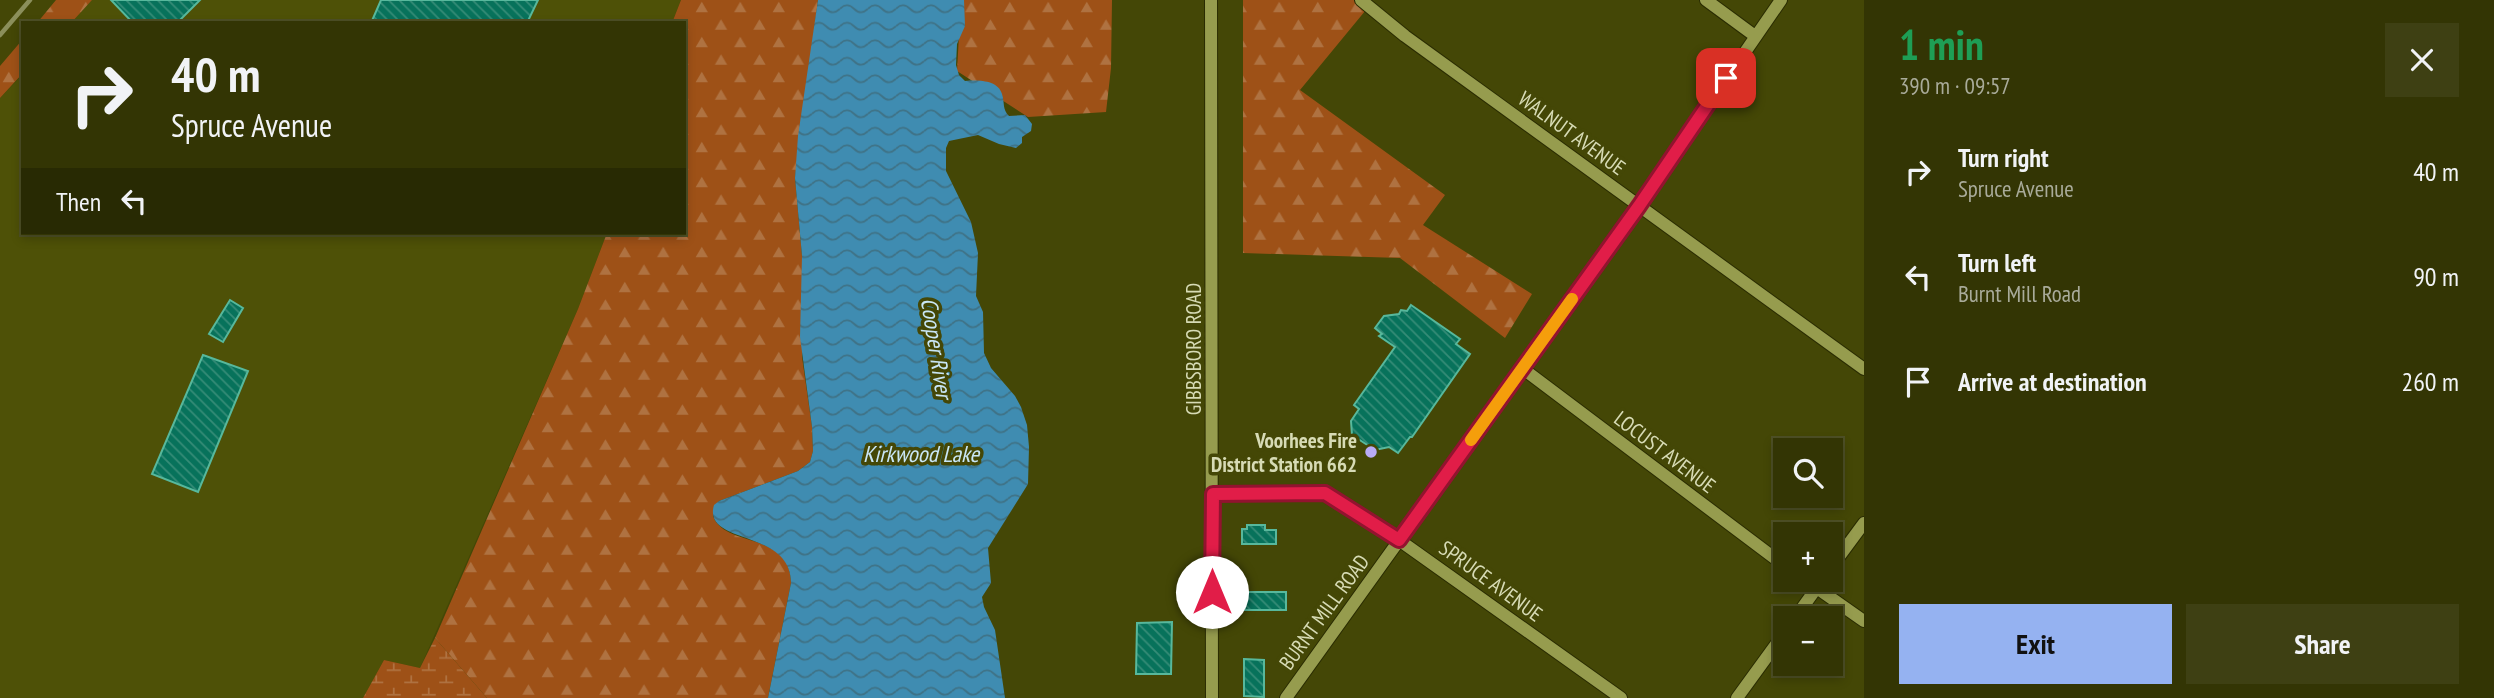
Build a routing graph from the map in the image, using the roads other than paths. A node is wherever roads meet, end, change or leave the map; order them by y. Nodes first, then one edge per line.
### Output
1 (1211, 0) edge
2 (1361, 0) edge
3 (1706, 0) edge
4 (1781, 0) edge
5 (1755, 36) junction
6 (1639, 206) junction
7 (1522, 368) junction
8 (1864, 369) edge
9 (1213, 494) junction
10 (1864, 523) edge
11 (1399, 540) junction
12 (1843, 551) edge
13 (1773, 557) edge
14 (1830, 592) edge
15 (1864, 621) edge
16 (1773, 648) edge
17 (1212, 698) edge
18 (1286, 698) edge
19 (1621, 698) edge
20 (1737, 698) edge

1 - 9 street, GIBBSBORO ROAD
2 - 6 street, WALNUT AVENUE
3 - 5 street
4 - 5 street, BURNT MILL ROAD
5 - 6 street, BURNT MILL ROAD
6 - 7 street, BURNT MILL ROAD
6 - 8 street, WALNUT AVENUE
7 - 11 street, BURNT MILL ROAD
7 - 13 street, LOCUST AVENUE
9 - 11 street, SPRUCE AVENUE
9 - 17 street, GIBBSBORO ROAD
10 - 12 street
11 - 18 street, BURNT MILL ROAD
11 - 19 street, SPRUCE AVENUE
14 - 15 street
16 - 20 street

